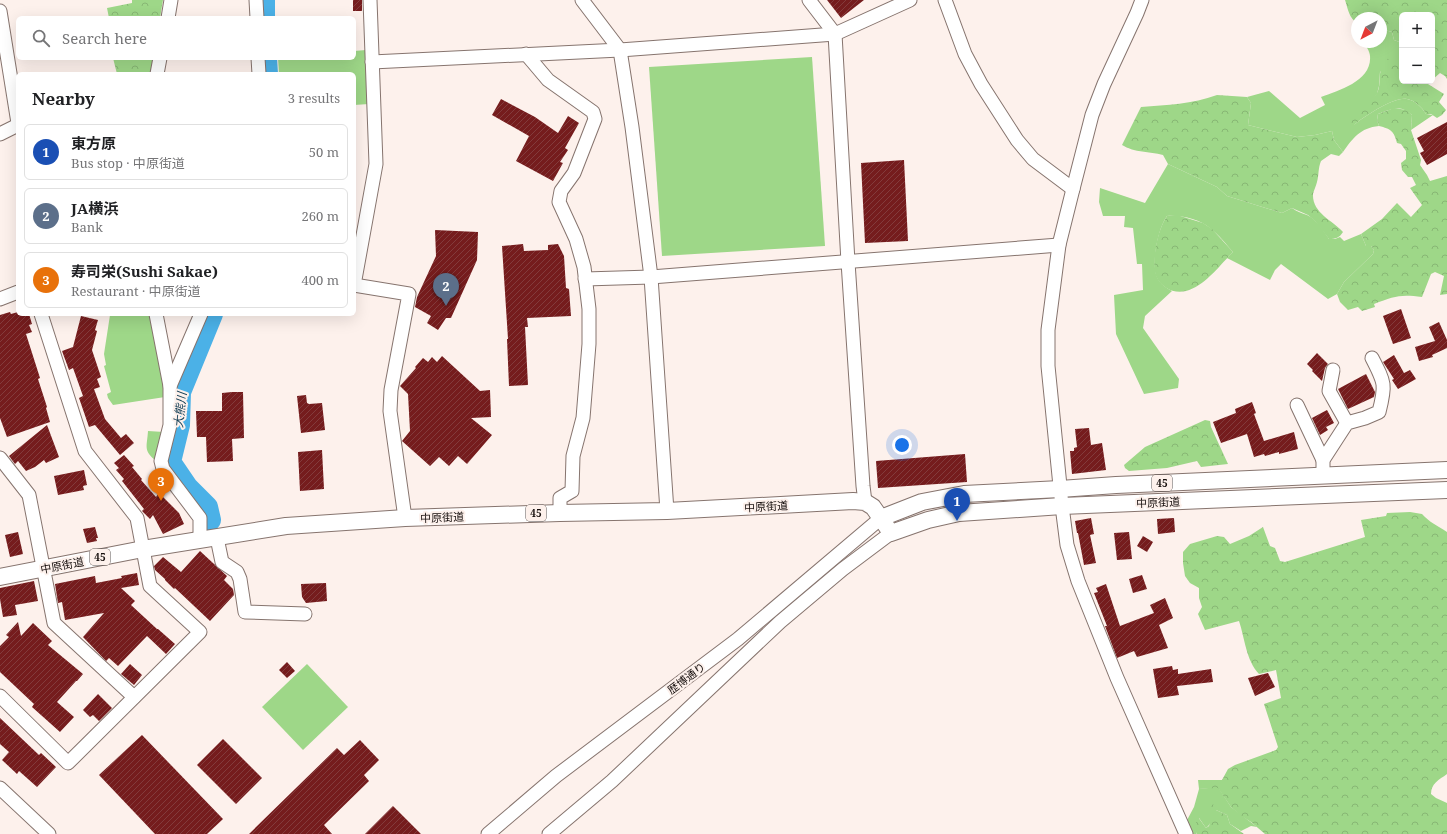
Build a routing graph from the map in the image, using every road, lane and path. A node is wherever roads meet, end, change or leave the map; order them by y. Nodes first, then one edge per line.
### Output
1 (171, 0) edge
2 (256, 0) edge
3 (370, 0) edge
4 (582, 0) edge
5 (809, 0) edge
6 (910, 0) edge
7 (945, 0) edge
8 (1142, 0) edge
9 (0, 11) edge
10 (168, 16) edge
11 (257, 16) edge
12 (835, 34) junction
13 (620, 50) junction
14 (526, 54) junction
15 (160, 60) edge
16 (258, 60) edge
17 (372, 62) junction
18 (157, 72) edge
19 (259, 72) edge
20 (16, 111) edge
21 (16, 125) edge
22 (0, 134) edge
23 (1073, 189) junction
24 (1059, 245) junction
25 (848, 262) junction
26 (356, 274) edge
27 (651, 277) junction
28 (585, 279) junction
29 (356, 285) edge
30 (16, 293) edge
31 (0, 299) edge
32 (42, 316) edge
33 (156, 316) edge
34 (200, 316) edge
35 (1372, 358) dead end
36 (1333, 370) dead end
37 (170, 386) junction
38 (1297, 405) dead end
39 (1347, 423) junction
40 (0, 458) edge
41 (1323, 460) junction
42 (1447, 470) edge
43 (1322, 476) junction
44 (1060, 489) junction
45 (1447, 490) edge
46 (865, 502) junction
47 (1062, 506) junction
48 (667, 511) junction
49 (560, 513) junction
50 (405, 518) junction
51 (881, 518) junction
52 (891, 533) junction
53 (217, 538) junction
54 (200, 540) junction
55 (143, 549) junction
56 (42, 569) junction
57 (0, 577) edge
58 (305, 614) dead end
59 (0, 696) edge
60 (134, 697) junction
61 (0, 788) edge
62 (49, 834) edge
63 (488, 834) edge
64 (549, 834) edge
65 (1186, 834) edge

1 - 10 street
2 - 11 street
3 - 17 street
4 - 13 street
5 - 12 street
6 - 12 street
7 - 23 street
8 - 23 street
9 - 20 street
12 - 13 street
12 - 25 street
13 - 14 street
13 - 27 street
14 - 17 street
14 - 28 street
15 - 18 street
16 - 19 street
17 - 26 street
21 - 22 street
23 - 24 street
24 - 25 street
24 - 44 street
25 - 27 street
25 - 46 street
27 - 28 street
27 - 48 street
28 - 49 street
29 - 50 street
30 - 31 street
32 - 55 street
33 - 37 street
34 - 37 street
35 - 39 street
36 - 39 street
37 - 54 street
38 - 41 street
39 - 41 street
40 - 56 street
41 - 43 street
42 - 43 main road, 中原街道 / 45
43 - 44 main road, 中原街道 / 45
44 - 47 street
44 - 51 main road, 中原街道 / 45
45 - 47 main road, 中原街道 / 45
46 - 48 main road, 中原街道 / 45
46 - 51 main road
47 - 52 main road, 中原街道 / 45
47 - 65 street
48 - 49 main road, 中原街道 / 45
49 - 50 main road, 中原街道 / 45
50 - 53 main road, 中原街道 / 45
51 - 52 main road
51 - 63 street, 歴博通り
52 - 64 street, 歴博通り
53 - 54 main road, 中原街道 / 45
53 - 58 street
54 - 55 main road, 中原街道 / 45
55 - 56 main road, 中原街道 / 45
55 - 60 street
56 - 57 main road, 中原街道 / 45
56 - 60 street
59 - 60 street
61 - 62 street

